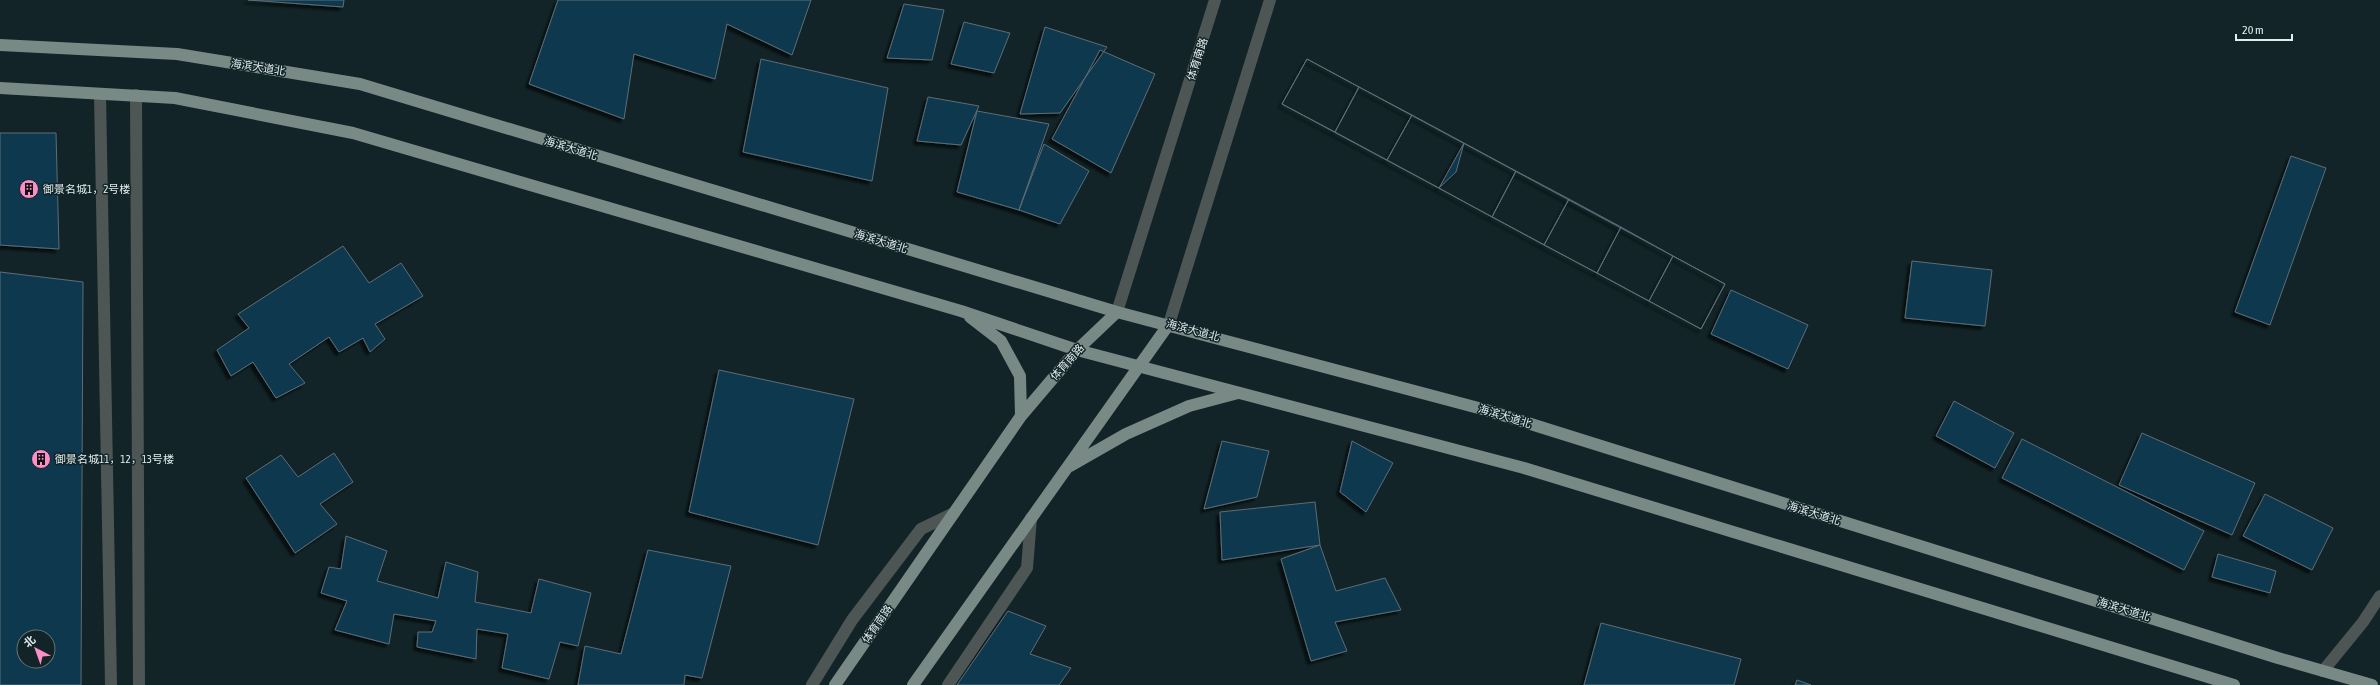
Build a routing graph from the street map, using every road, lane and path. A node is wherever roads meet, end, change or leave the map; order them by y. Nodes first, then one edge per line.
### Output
1 (1215, 0) edge
2 (1270, 0) edge
3 (0, 45) edge
4 (0, 88) edge
5 (100, 94) junction
6 (136, 95) junction
7 (961, 311) junction
8 (1117, 312) junction
9 (1169, 324) junction
10 (1077, 350) junction
11 (1139, 366) junction
12 (1240, 392) junction
13 (1021, 416) junction
14 (1066, 469) junction
15 (954, 513) junction
16 (1031, 518) junction
17 (2380, 596) edge
18 (2323, 671) junction
19 (111, 685) edge
20 (139, 685) edge
21 (812, 685) edge
22 (835, 685) edge
23 (912, 685) edge
24 (948, 685) edge
25 (2234, 685) edge
26 (2372, 685) edge

1 - 8 street, 体育南路
2 - 9 street
3 - 8 main road, 海滨大道北
4 - 5 main road
5 - 6 main road
5 - 19 street
6 - 7 main road
6 - 20 street
7 - 10 main road
7 - 13 main road
8 - 9 main road, 海滨大道北
8 - 10 main road, 体育南路
9 - 11 main road
9 - 18 main road, 海滨大道北
10 - 11 main road
10 - 13 main road, 体育南路
11 - 12 main road
11 - 14 main road
12 - 14 main road
12 - 25 main road
13 - 15 main road, 体育南路
14 - 16 main road
15 - 21 street
15 - 22 main road, 体育南路
16 - 23 main road
16 - 24 street
17 - 18 street
18 - 26 main road, 海滨大道北

